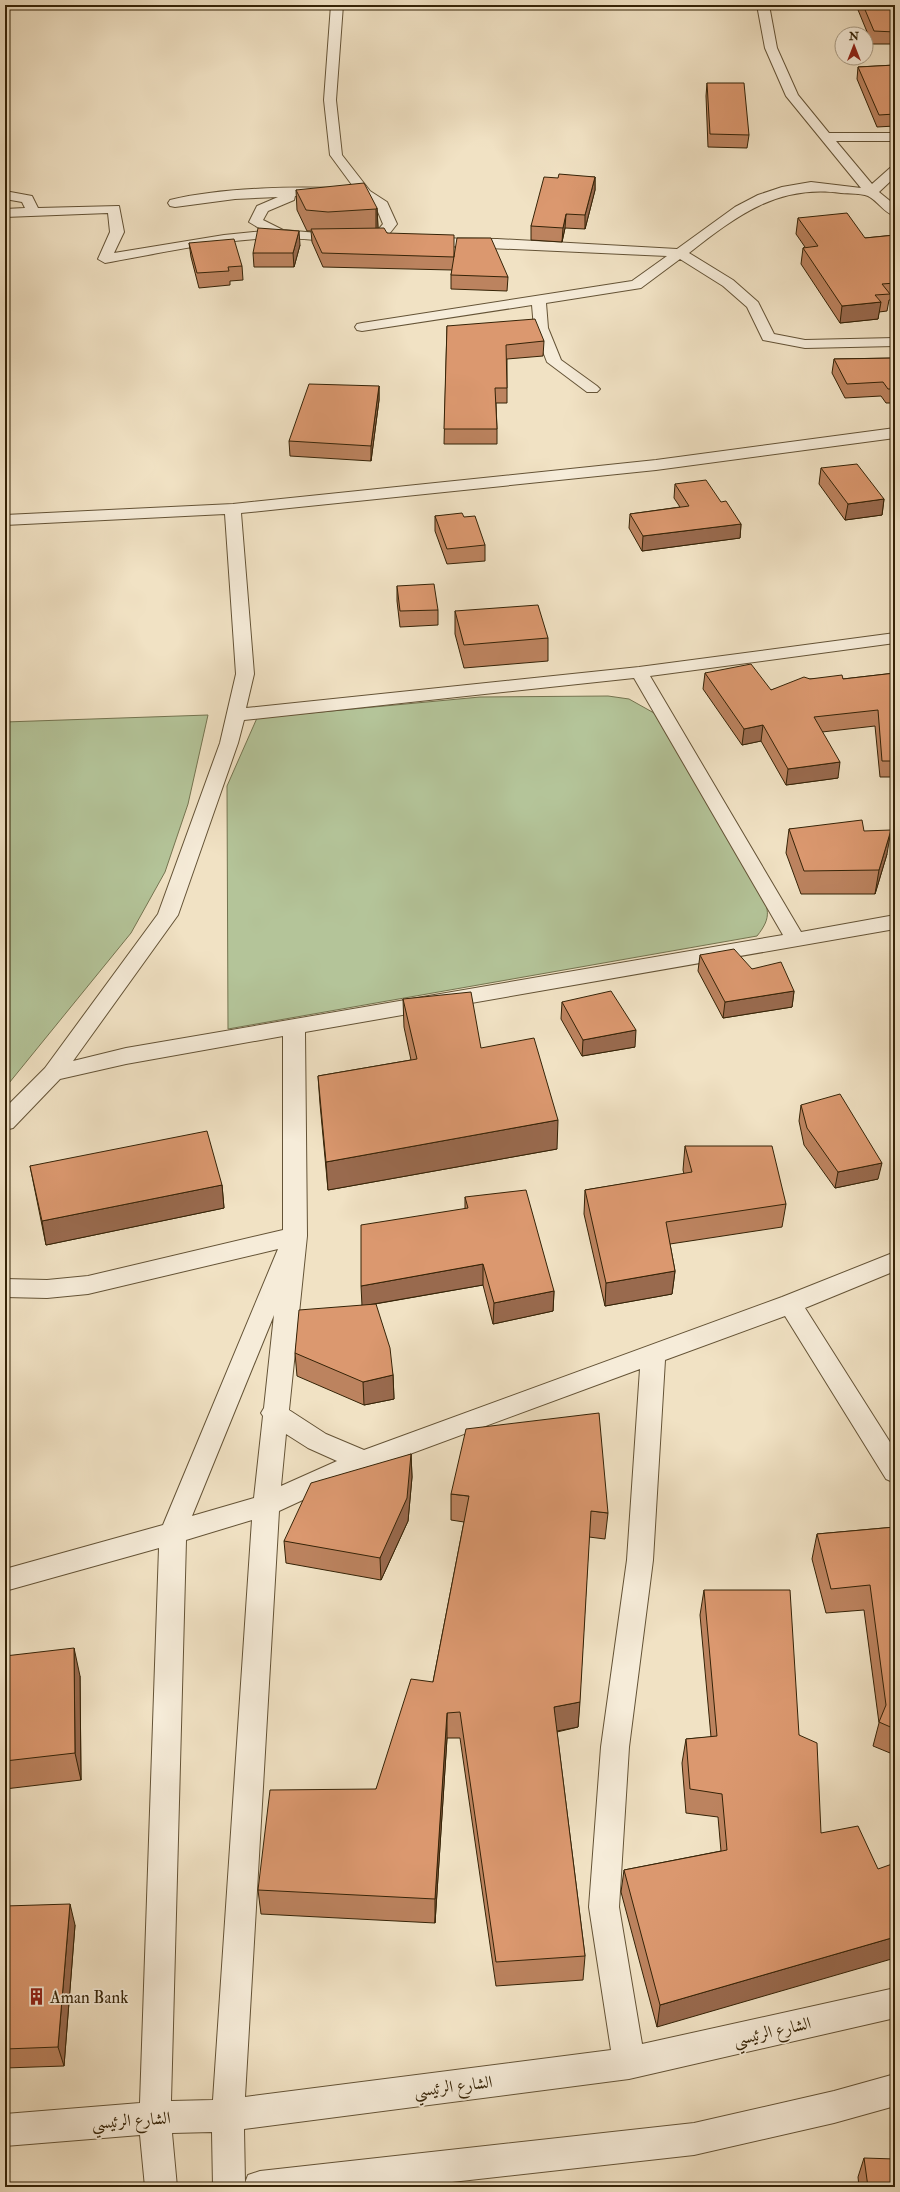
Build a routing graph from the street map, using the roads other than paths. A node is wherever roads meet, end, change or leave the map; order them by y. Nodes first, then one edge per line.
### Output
1 (337, 5) edge
2 (763, 5) edge
3 (895, 137) edge
4 (825, 138) junction
5 (838, 170) junction
6 (895, 172) edge
7 (811, 186) junction
8 (320, 191) junction
9 (365, 194) junction
10 (872, 194) junction
11 (5, 195) edge
12 (176, 203) dead end
13 (33, 212) junction
14 (895, 212) edge
15 (5, 213) edge
16 (280, 234) junction
17 (414, 241) edge
18 (680, 253) junction
19 (539, 301) junction
20 (362, 327) dead end
21 (895, 342) edge
22 (592, 388) dead end
23 (895, 433) edge
24 (233, 509) junction
25 (5, 520) edge
26 (895, 638) edge
27 (639, 672) junction
28 (236, 715) junction
29 (895, 922) edge
30 (796, 940) junction
31 (294, 1027) junction
32 (53, 1073) junction
33 (5, 1122) edge
34 (295, 1236) junction
35 (895, 1262) edge
36 (5, 1288) edge
37 (790, 1304) junction
38 (653, 1354) junction
39 (274, 1413) junction
40 (363, 1461) junction
41 (895, 1472) edge
42 (266, 1505) junction
43 (173, 1532) junction
44 (5, 1580) edge
45 (895, 2003) edge
46 (629, 2063) junction
47 (895, 2090) edge
48 (228, 2115) junction
49 (155, 2118) junction
50 (5, 2130) edge
51 (161, 2187) edge
52 (229, 2187) edge
53 (260, 2187) edge

1 - 9 street
2 - 4 street
3 - 4 street
4 - 5 street
5 - 7 street
5 - 10 street
6 - 10 street
7 - 10 street
7 - 18 street
8 - 9 street
8 - 12 street
8 - 16 street
9 - 16 street
10 - 14 street
11 - 13 street
13 - 15 street
13 - 16 street
17 - 18 street
18 - 19 street
18 - 21 street
19 - 20 street
19 - 22 street
23 - 24 street
24 - 25 street
24 - 28 street
26 - 27 street
27 - 28 street
27 - 30 street
28 - 32 street
29 - 30 street
30 - 31 street
31 - 32 street
31 - 34 street
32 - 33 street
34 - 36 street
34 - 39 street
34 - 43 street
35 - 37 street
37 - 38 street
37 - 41 street
38 - 40 street
38 - 46 street
39 - 40 street
39 - 42 street
40 - 42 street
42 - 43 street
42 - 48 street
43 - 44 street
43 - 49 street
45 - 46 street, الشارع الرئيسي
46 - 48 street, الشارع الرئيسي
47 - 53 street
48 - 49 street, الشارع الرئيسي
48 - 52 street
49 - 50 street, الشارع الرئيسي
49 - 51 street

